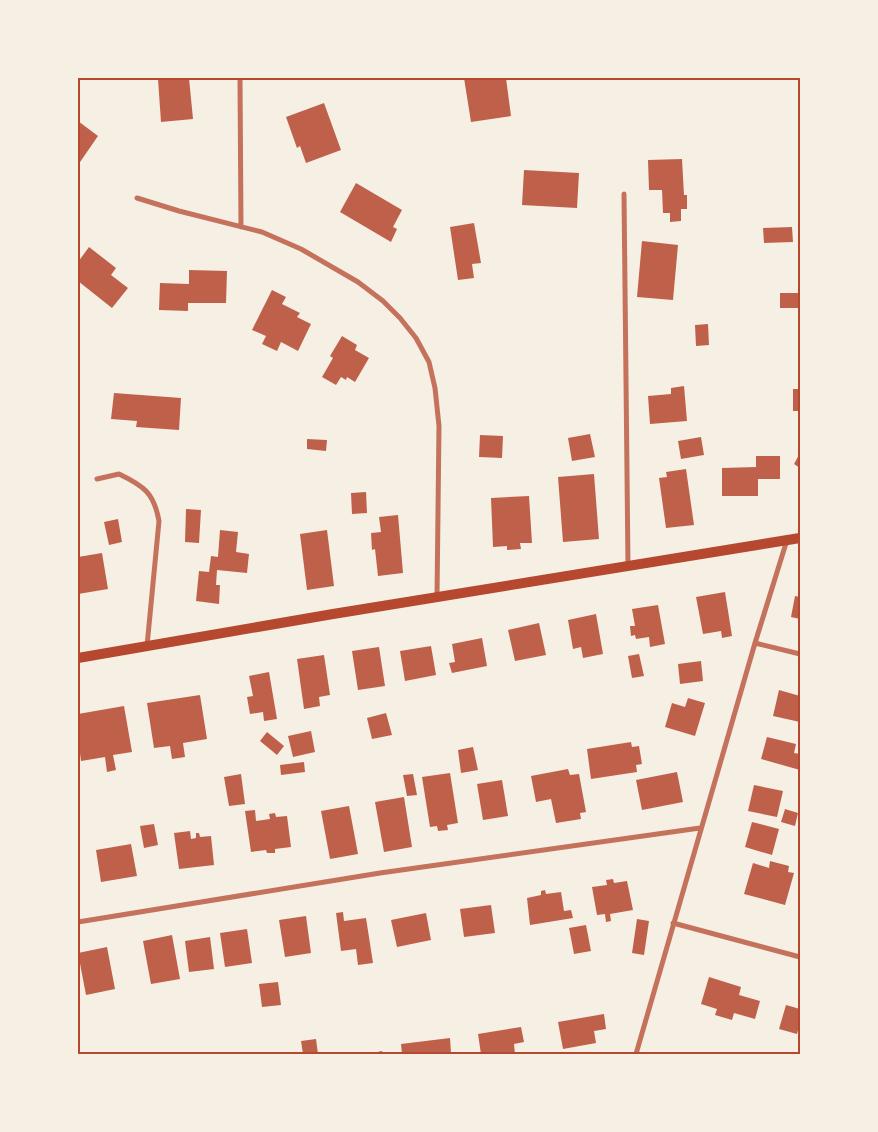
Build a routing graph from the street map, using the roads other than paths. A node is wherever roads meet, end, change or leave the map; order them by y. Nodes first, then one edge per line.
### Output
1 (240, 78) edge
2 (624, 194) dead end
3 (137, 198) dead end
4 (241, 227) junction
5 (97, 479) dead end
6 (800, 538) edge
7 (787, 540) junction
8 (628, 566) junction
9 (437, 597) junction
10 (755, 643) junction
11 (147, 646) junction
12 (800, 654) edge
13 (78, 658) edge
14 (700, 828) junction
15 (78, 922) edge
16 (673, 923) junction
17 (800, 956) edge
18 (636, 1054) edge

1 - 4 street
2 - 8 street
3 - 4 street
4 - 9 street
5 - 11 street
6 - 7 main road
7 - 8 main road
7 - 10 street
8 - 9 main road
9 - 11 main road
10 - 12 street
10 - 14 street
11 - 13 main road
14 - 15 street
14 - 16 street
16 - 17 street
16 - 18 street

